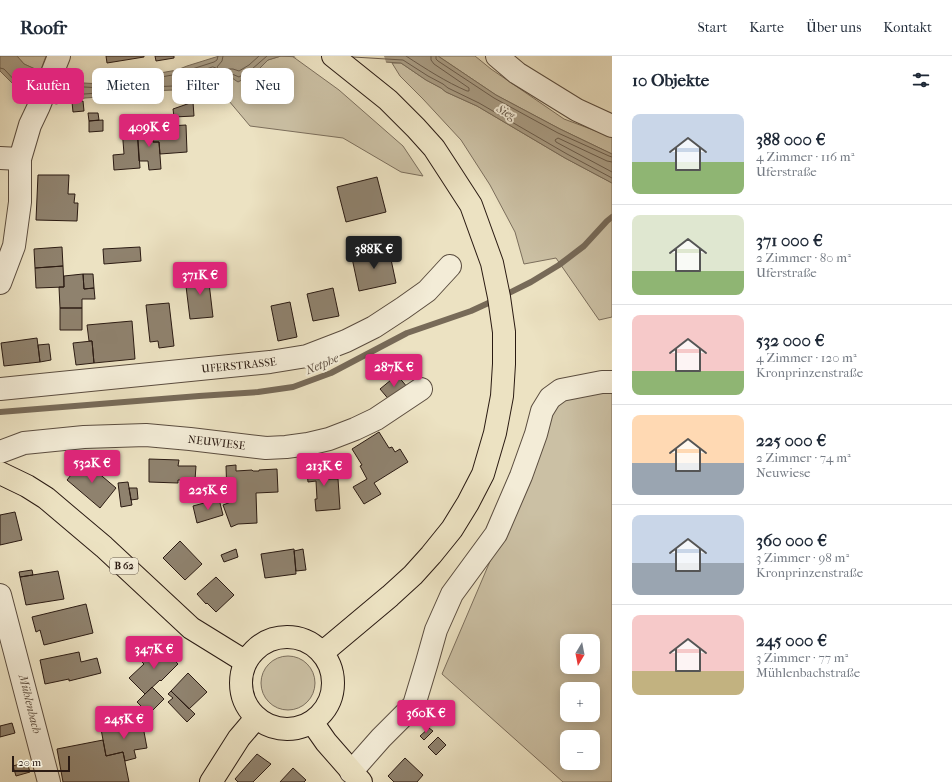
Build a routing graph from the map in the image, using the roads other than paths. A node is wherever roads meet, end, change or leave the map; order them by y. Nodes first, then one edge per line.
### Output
1 (59, 56) edge
2 (333, 56) edge
3 (497, 56) edge
4 (612, 126) edge
5 (10, 158) edge
6 (450, 266) dead end
7 (0, 282) edge
8 (612, 382) edge
9 (0, 389) edge
10 (421, 389) dead end
11 (0, 452) edge
12 (0, 473) edge
13 (0, 595) edge
14 (322, 654) junction
15 (246, 662) junction
16 (256, 718) junction
17 (312, 722) junction
18 (356, 777) edge
19 (49, 782) edge
20 (211, 782) edge

1 - 5 street
2 - 14 main road
3 - 4 street
5 - 7 street
6 - 9 street, UFERSTRASSE
8 - 18 street
10 - 11 street, NEUWIESE
12 - 15 main road, B 62
13 - 19 street
14 - 15 main road
14 - 17 main road
15 - 16 main road
16 - 17 main road
16 - 20 main road
17 - 18 main road

